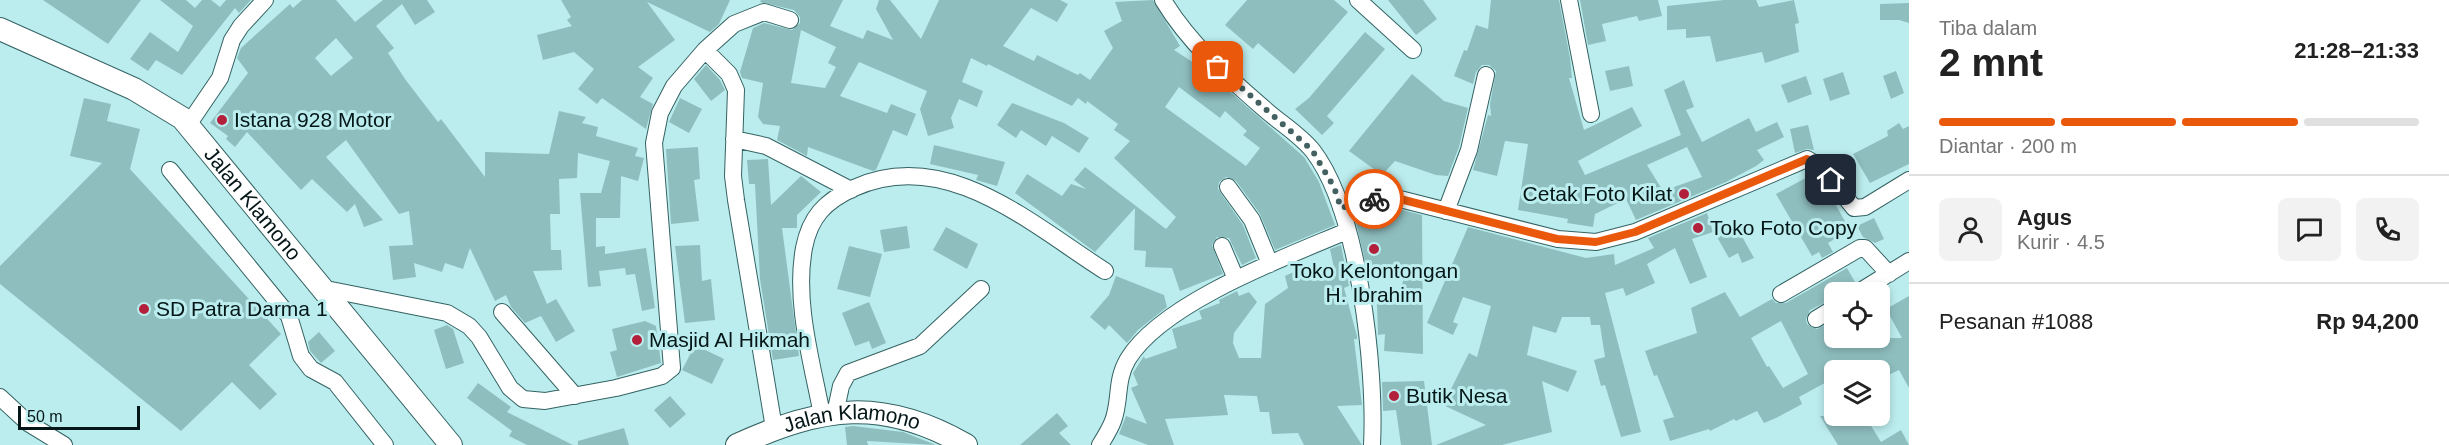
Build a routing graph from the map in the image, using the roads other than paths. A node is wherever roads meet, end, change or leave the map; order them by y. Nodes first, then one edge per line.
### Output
1 (265, 0) edge
2 (1163, 0) edge
3 (1358, 0) edge
4 (1569, 0) edge
5 (790, 20) dead end
6 (0, 29) edge
7 (705, 50) junction
8 (1413, 50) dead end
9 (1486, 75) dead end
10 (1591, 114) dead end
11 (188, 124) junction
12 (734, 139) junction
13 (170, 170) dead end
14 (1909, 180) edge
15 (1228, 187) dead end
16 (851, 190) junction
17 (1341, 208) junction
18 (1446, 211) junction
19 (1347, 231) junction
20 (1222, 246) dead end
21 (1909, 261) edge
22 (1270, 264) junction
23 (1105, 271) dead end
24 (1889, 274) junction
25 (1236, 279) junction
26 (1876, 282) edge
27 (321, 288) junction
28 (981, 289) dead end
29 (1781, 294) dead end
30 (502, 312) dead end
31 (1824, 314) edge
32 (1816, 319) dead end
33 (575, 396) junction
34 (0, 397) edge
35 (828, 414) junction
36 (774, 428) junction
37 (64, 445) edge
38 (385, 445) edge
39 (451, 445) edge
40 (737, 445) edge
41 (966, 445) edge
42 (1101, 445) edge
43 (1372, 445) edge

1 - 11 street
2 - 17 street
3 - 8 street
4 - 10 street
5 - 7 street
6 - 11 main road, Jalan Klamono
7 - 12 street
7 - 33 street
9 - 18 street
11 - 27 main road, Jalan Klamono
12 - 16 street
12 - 36 street
13 - 38 street
14 - 18 street
15 - 22 street
16 - 23 street
16 - 35 street
17 - 18 street
17 - 19 street
19 - 22 street
19 - 43 street
20 - 25 street
21 - 24 street
22 - 25 street
24 - 26 street
24 - 29 street
25 - 42 street
27 - 33 street
27 - 39 main road, Jalan Klamono
28 - 35 street
30 - 33 street
31 - 32 street
34 - 37 street
35 - 36 main road, Jalan Klamono
35 - 41 main road, Jalan Klamono
36 - 40 main road, Jalan Klamono

